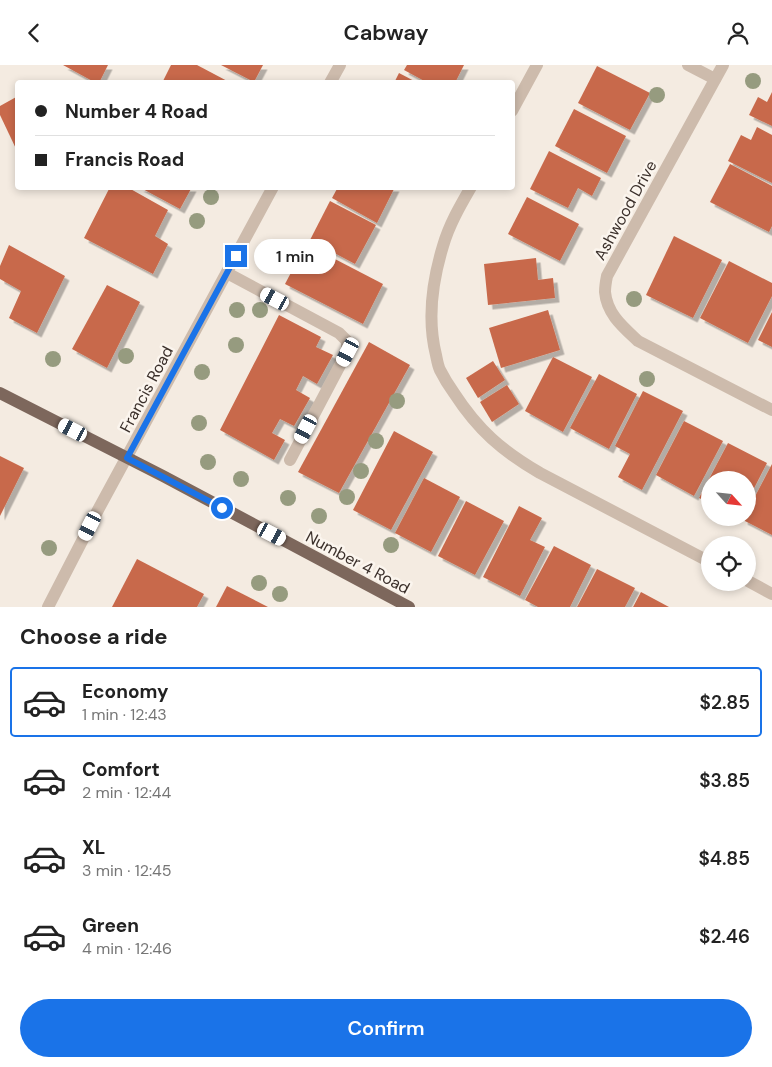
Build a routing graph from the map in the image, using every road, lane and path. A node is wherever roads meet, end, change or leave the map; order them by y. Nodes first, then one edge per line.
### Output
1 (340, 65) edge
2 (537, 65) edge
3 (688, 65) edge
4 (723, 65) edge
5 (715, 79) junction
6 (332, 80) edge
7 (515, 105) edge
8 (271, 190) edge
9 (469, 190) edge
10 (227, 273) junction
11 (0, 393) edge
12 (772, 411) edge
13 (127, 458) junction
14 (290, 460) dead end
15 (701, 557) edge
16 (756, 585) edge
17 (772, 594) edge
18 (48, 607) edge
19 (409, 607) edge

1 - 6 street
2 - 7 street
3 - 5 street
4 - 5 street, Ashwood Drive
5 - 12 street, Ashwood Drive
8 - 10 street, Francis Road
9 - 15 street
10 - 13 street, Francis Road
10 - 14 street
11 - 13 main road, Number 4 Road
13 - 18 street, Francis Road
13 - 19 main road, Number 4 Road
16 - 17 street

